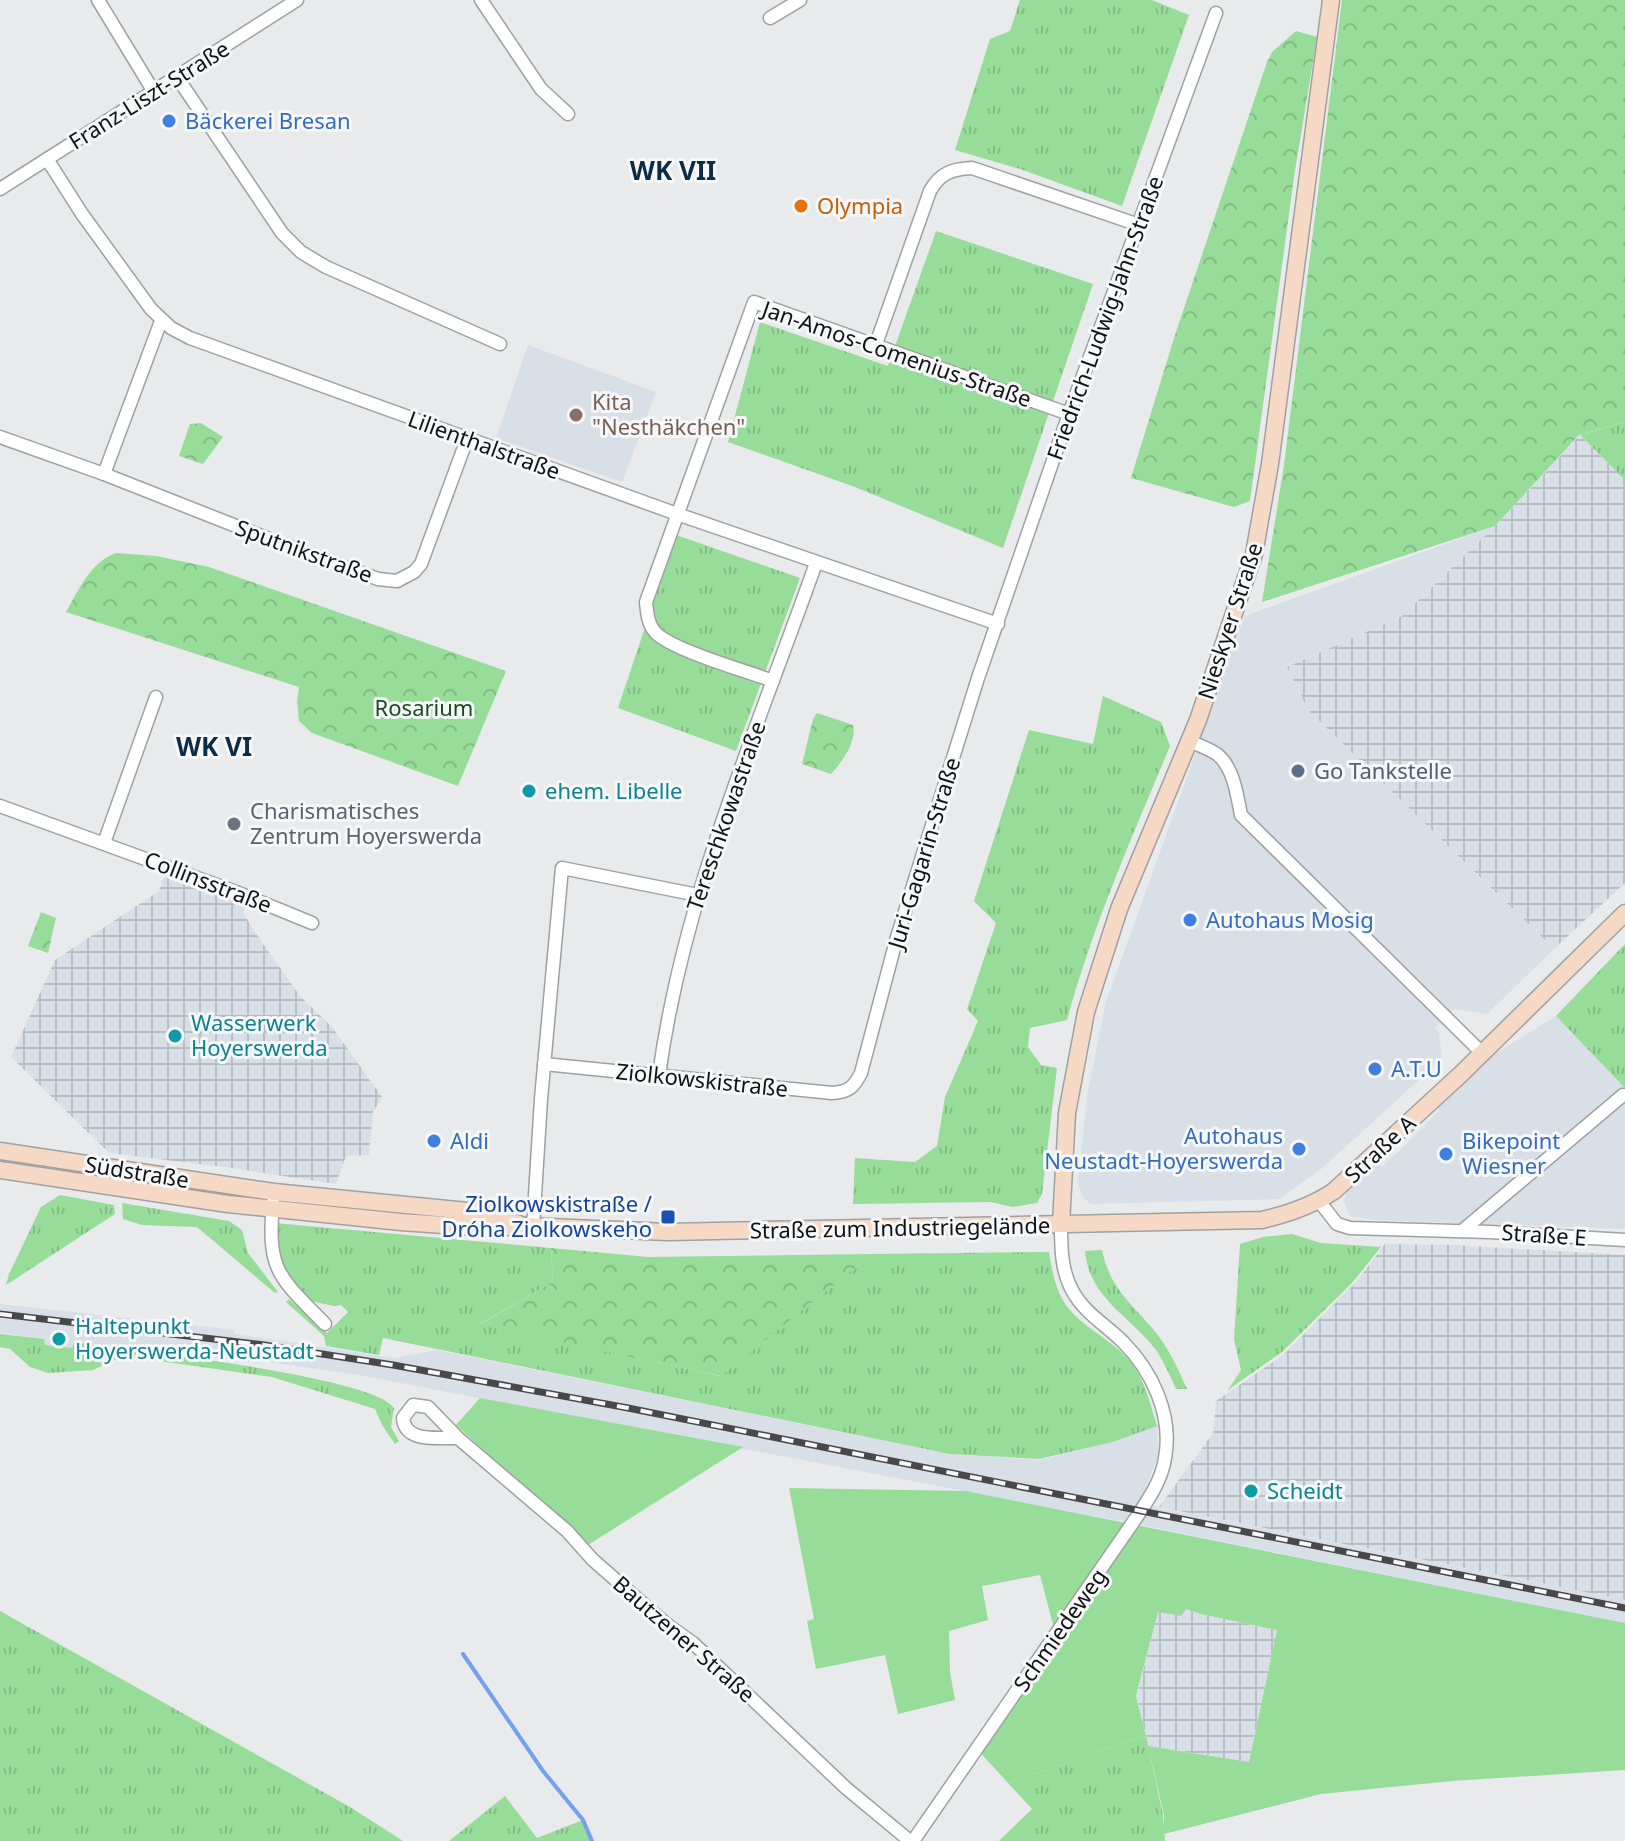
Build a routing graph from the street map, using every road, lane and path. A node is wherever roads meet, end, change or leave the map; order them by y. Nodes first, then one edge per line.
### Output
1 (98, 0) edge
2 (297, 0) edge
3 (481, 0) edge
4 (800, 0) edge
5 (1331, 0) edge
6 (1216, 13) dead end
7 (770, 18) dead end
8 (177, 77) junction
9 (154, 92) junction
10 (568, 114) dead end
11 (47, 159) junction
12 (0, 189) edge
13 (1139, 225) junction
14 (161, 321) junction
15 (500, 344) dead end
16 (876, 344) junction
17 (1069, 414) junction
18 (0, 437) edge
19 (467, 439) junction
20 (104, 474) junction
21 (677, 514) junction
22 (816, 563) junction
23 (998, 624) junction
24 (773, 681) junction
25 (156, 697) dead end
26 (1189, 741) junction
27 (0, 806) edge
28 (104, 843) junction
29 (698, 895) junction
30 (1625, 913) edge
31 (312, 923) dead end
32 (1482, 1053) junction
33 (544, 1064) junction
34 (659, 1075) junction
35 (856, 1083) joint
36 (1623, 1095) dead end
37 (0, 1151) edge
38 (0, 1170) edge
39 (273, 1200) junction
40 (1319, 1201) junction
41 (1061, 1224) junction
42 (529, 1227) junction
43 (1462, 1231) junction
44 (1625, 1240) edge
45 (325, 1324) dead end
46 (1162, 1404) joint
47 (458, 1438) dead end
48 (911, 1841) edge

1 - 9 street
2 - 8 street, Franz-Liszt-Straße
3 - 10 street
4 - 7 street
5 - 26 main road, Nieskyer Straße
6 - 13 street, Friedrich-Ludwig-Jahn-Straße
8 - 9 street, Franz-Liszt-Straße
8 - 15 street
9 - 11 street, Franz-Liszt-Straße
11 - 12 street, Franz-Liszt-Straße
11 - 14 street, Lilienthalstraße
13 - 16 street
13 - 17 street, Friedrich-Ludwig-Jahn-Straße
14 - 19 street, Lilienthalstraße
14 - 20 street
16 - 17 street, Jan-Amos-Comenius-Straße
16 - 21 street, Jan-Amos-Comenius-Straße
17 - 23 street, Friedrich-Ludwig-Jahn-Straße
18 - 20 street, Sputnikstraße
19 - 20 street, Sputnikstraße
19 - 21 street, Lilienthalstraße
21 - 22 street, Lilienthalstraße
21 - 24 street
22 - 23 street, Lilienthalstraße
22 - 24 street, Tereschkowastraße
23 - 35 street, Juri-Gagarin-Straße
24 - 29 street, Tereschkowastraße
25 - 28 street
26 - 32 street
26 - 41 main road, Nieskyer Straße
27 - 28 street, Collinsstraße
28 - 31 street, Collinsstraße
29 - 33 street
29 - 34 street, Tereschkowastraße
30 - 32 main road, Straße A
32 - 40 main road, Straße A
33 - 34 street, Ziolkowskistraße
33 - 42 street
34 - 35 street, Ziolkowskistraße
36 - 43 street, Straße E
37 - 39 main road, Südstraße
38 - 39 main road, Südstraße
39 - 42 main road, Straße zum Industriegelände
39 - 45 street
40 - 41 main road, Straße A
40 - 43 street, Straße E
41 - 42 main road, Straße zum Industriegelände
41 - 46 street, Straße zum Industriegelände
43 - 44 street, Straße E
46 - 48 street, Schmiedeweg
47 - 48 street, Bautzener Straße

